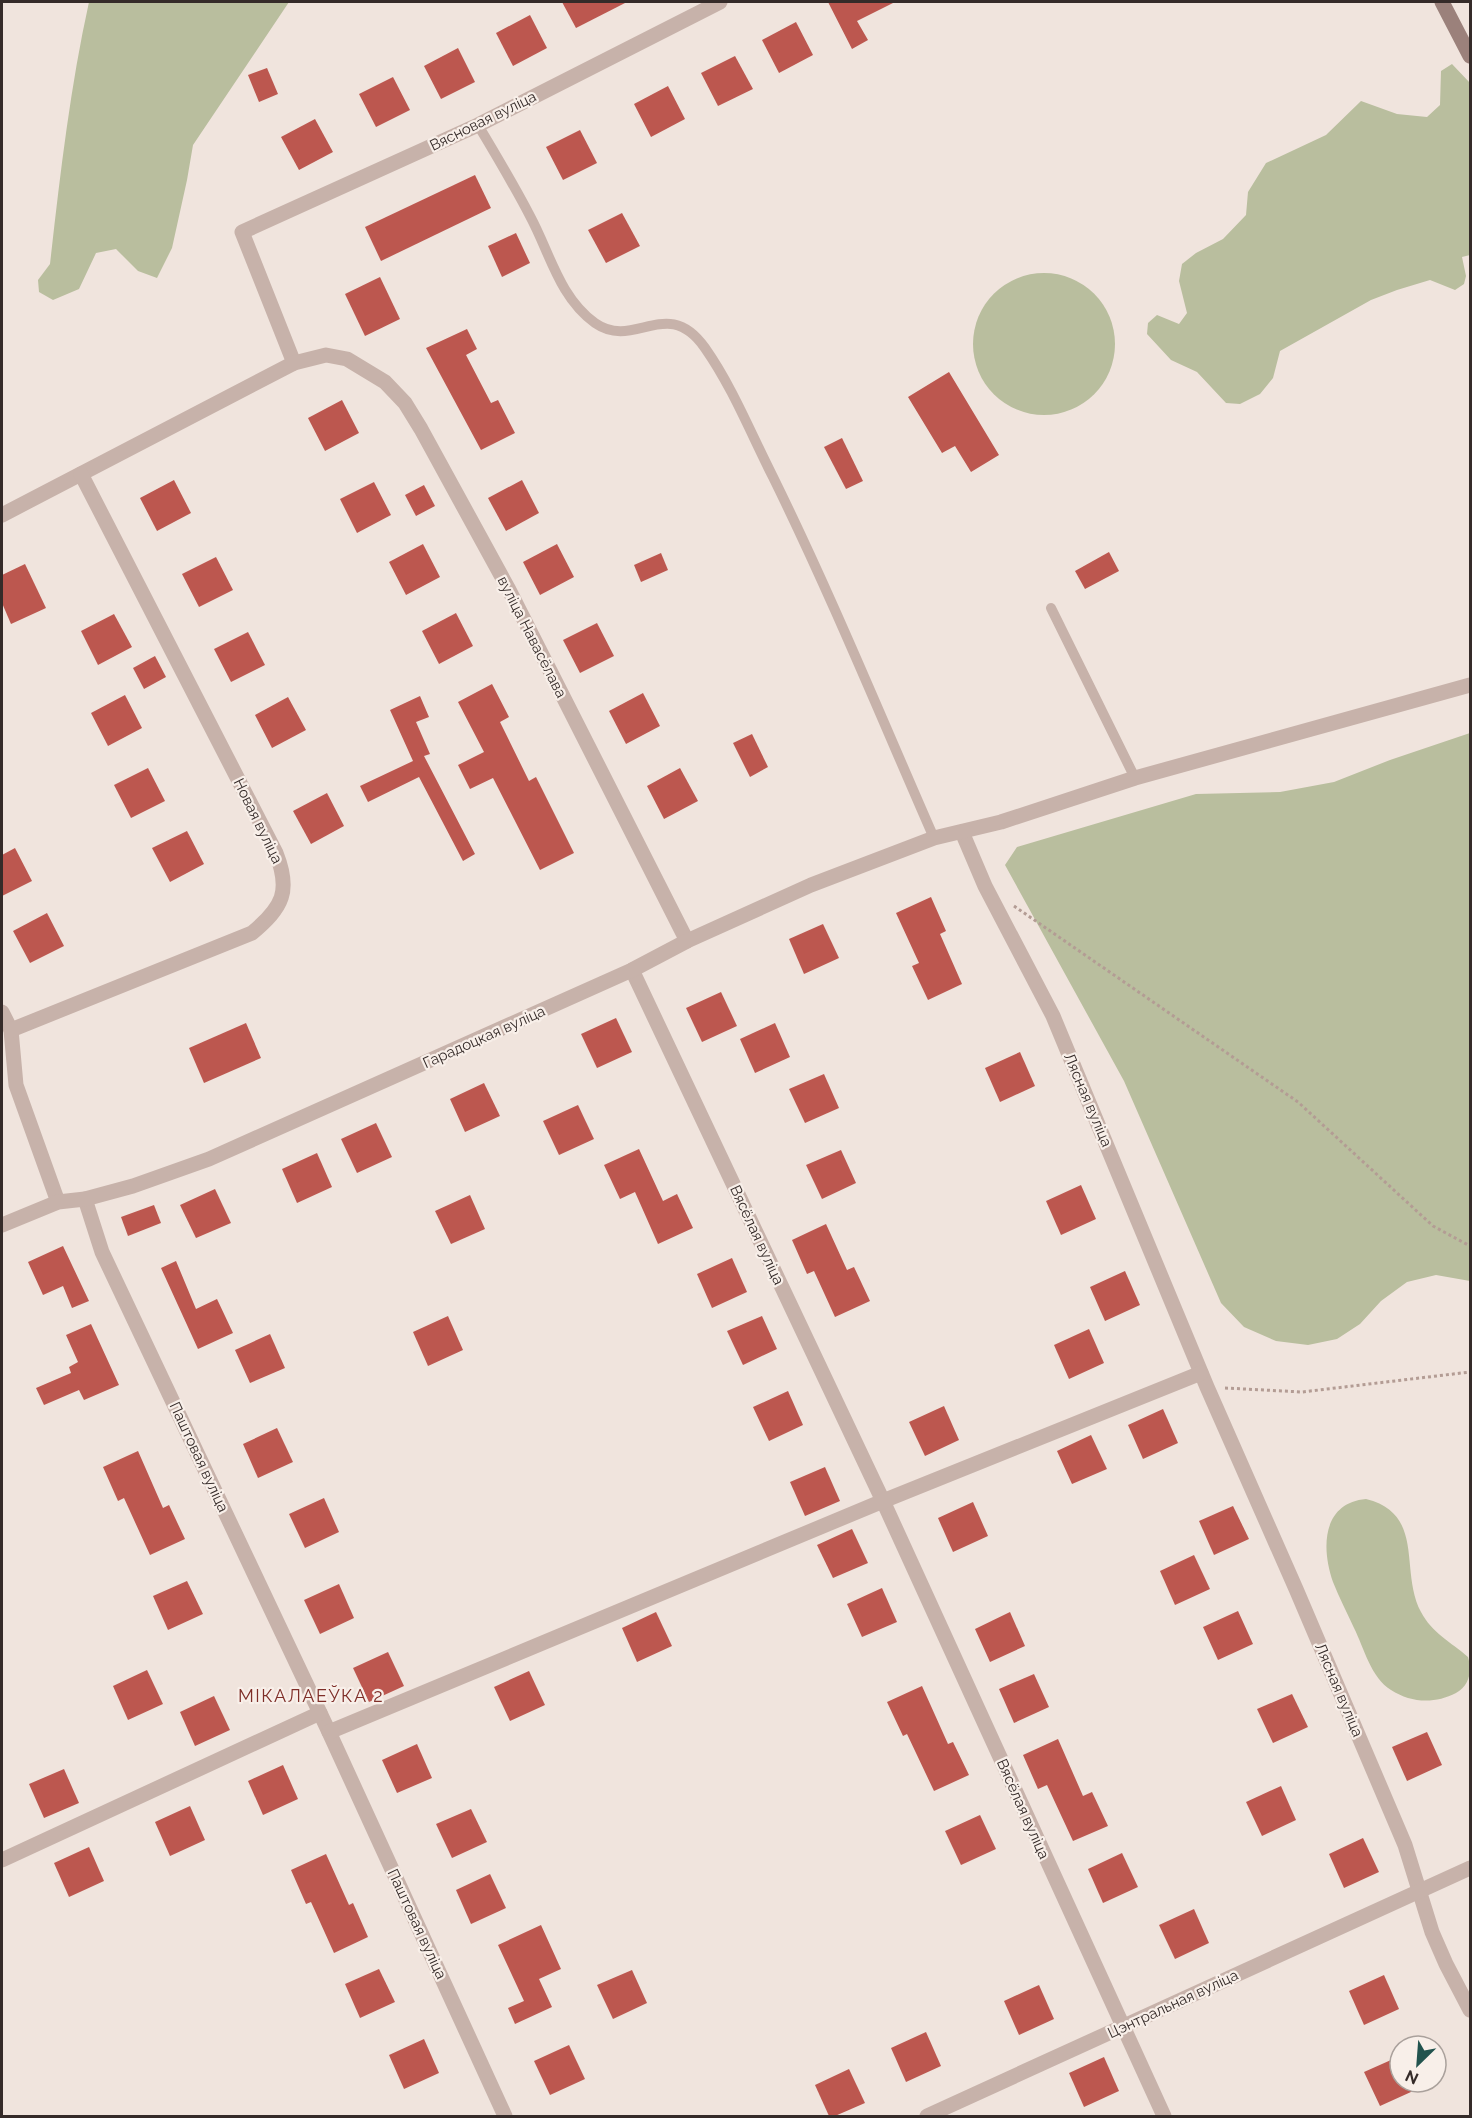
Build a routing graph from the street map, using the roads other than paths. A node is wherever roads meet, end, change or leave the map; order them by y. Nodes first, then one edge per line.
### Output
1 (720, 2) edge
2 (1442, 2) edge
3 (1470, 56) edge
4 (478, 125) junction
5 (294, 363) junction
6 (81, 474) junction
7 (2, 515) edge
8 (1051, 608) dead end
9 (1470, 685) edge
10 (1135, 778) junction
11 (962, 832) junction
12 (934, 838) junction
13 (687, 940) junction
14 (632, 970) junction
15 (2, 1012) edge
16 (10, 1030) junction
17 (85, 1199) junction
18 (58, 1202) junction
19 (2, 1226) edge
20 (1204, 1380) junction
21 (883, 1501) junction
22 (320, 1713) junction
23 (329, 1731) junction
24 (2, 1860) edge
25 (1470, 1868) edge
26 (1418, 1890) junction
27 (1470, 2010) edge
28 (1122, 2027) junction
29 (505, 2116) edge
30 (927, 2116) edge
31 (1164, 2116) edge

1 - 4 street, Вясновая вуліца
2 - 3 street
4 - 5 street, Вясновая вуліца
4 - 12 lane
5 - 6 street
5 - 13 street, вуліца Навасёлава
6 - 7 street
6 - 16 street, Новая вуліца
8 - 10 lane
9 - 10 street, Гарадоцкая вуліца
10 - 11 street, Гарадоцкая вуліца
11 - 12 street, Гарадоцкая вуліца
11 - 20 street, Лясная вуліца
12 - 13 street, Гарадоцкая вуліца
13 - 14 street, Гарадоцкая вуліца
14 - 17 street, Гарадоцкая вуліца
14 - 21 street, Вясёлая вуліца
15 - 16 street
16 - 18 street
17 - 18 street, Гарадоцкая вуліца
17 - 22 street, Паштовая вуліца
18 - 19 street, Гарадоцкая вуліца
20 - 21 street
20 - 26 street, Лясная вуліца
21 - 23 street
21 - 28 street, Вясёлая вуліца
22 - 23 street, Паштовая вуліца
22 - 24 street
23 - 29 street, Паштовая вуліца
25 - 26 street, Цэнтральная вуліца
26 - 27 street, Лясная вуліца
26 - 28 street, Цэнтральная вуліца
28 - 30 street, Цэнтральная вуліца
28 - 31 street, Вясёлая вуліца

